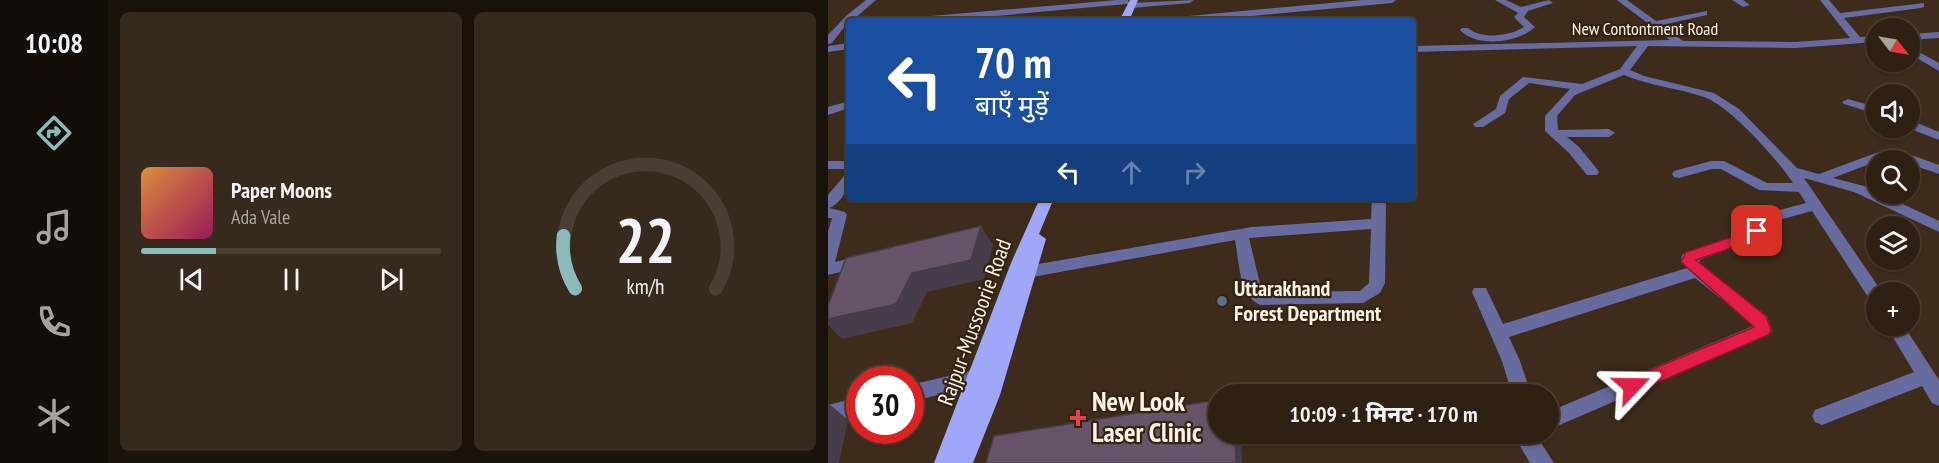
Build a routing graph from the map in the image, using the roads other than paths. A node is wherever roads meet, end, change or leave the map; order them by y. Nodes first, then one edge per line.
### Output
1 (872, 0) edge
2 (1190, 0) edge
3 (1392, 0) edge
4 (1499, 0) edge
5 (1622, 0) edge
6 (1737, 0) edge
7 (1824, 0) edge
8 (1129, 2) edge
9 (1549, 3) dead end
10 (1746, 5) dead end
11 (1921, 5) dead end
12 (1521, 13) junction
13 (1704, 13) dead end
14 (1838, 16) junction
15 (851, 18) edge
16 (943, 18) edge
17 (1118, 18) edge
18 (1125, 18) edge
19 (1199, 18) edge
20 (846, 23) edge
21 (1654, 24) junction
22 (1465, 30) dead end
23 (1939, 35) edge
24 (1920, 36) edge
25 (1488, 39) junction
26 (1858, 40) junction
27 (1866, 40) edge
28 (828, 41) edge
29 (1645, 43) junction
30 (1680, 43) junction
31 (846, 46) edge
32 (1533, 47) junction
33 (828, 49) edge
34 (1416, 49) edge
35 (1920, 56) edge
36 (1939, 68) edge
37 (1624, 71) junction
38 (1583, 88) junction
39 (1848, 102) dead end
40 (846, 105) edge
41 (1866, 108) edge
42 (828, 111) edge
43 (1479, 124) dead end
44 (1920, 128) edge
45 (1609, 133) dead end
46 (1553, 134) junction
47 (1939, 136) edge
48 (828, 165) edge
49 (846, 165) edge
50 (1939, 170) edge
51 (1792, 171) junction
52 (1592, 172) dead end
53 (1679, 174) dead end
54 (1823, 177) junction
55 (846, 183) edge
56 (1804, 188) junction
57 (1046, 201) edge
58 (1055, 201) edge
59 (1379, 201) edge
60 (828, 204) edge
61 (1815, 206) junction
62 (828, 213) edge
63 (1378, 224) junction
64 (1939, 227) edge
65 (1241, 234) junction
66 (875, 257) edge
67 (828, 260) edge
68 (828, 269) edge
69 (1697, 271) junction
70 (1027, 272) junction
71 (1867, 282) edge
72 (1480, 292) dead end
73 (1498, 333) junction
74 (1901, 336) edge
75 (1925, 376) junction
76 (979, 377) junction
77 (1517, 384) edge
78 (924, 391) edge
79 (1939, 397) edge
80 (846, 410) edge
81 (828, 414) edge
82 (1559, 416) edge
83 (1822, 416) dead end
84 (1530, 444) edge
85 (945, 463) edge
86 (962, 463) edge
87 (1544, 463) edge

1 - 15 street
2 - 8 street
3 - 19 street
4 - 12 street
5 - 21 street
6 - 10 street
7 - 14 street
8 - 16 street
8 - 17 main road
8 - 18 main road
9 - 12 street
11 - 14 street
12 - 25 street
13 - 21 street
14 - 26 street
20 - 28 street
21 - 30 street
22 - 25 street
23 - 24 street
25 - 32 street
26 - 27 street, New Contontment Road
26 - 30 street, New Contontment Road
29 - 30 street, New Contontment Road
29 - 32 street, New Contontment Road
29 - 37 street
31 - 33 street
32 - 34 street, New Contontment Road
35 - 36 street
37 - 38 street
37 - 51 street
38 - 43 street
38 - 46 street
39 - 41 street
40 - 42 street
44 - 47 street
45 - 46 street
46 - 52 street
48 - 49 street
50 - 54 street
51 - 54 street
51 - 56 street
53 - 56 street
54 - 64 street
55 - 60 street
56 - 61 street
57 - 76 main road, Rajpur-Mussoorie Road
58 - 70 main road, Rajpur-Mussoorie Road
59 - 63 street
61 - 69 street
61 - 71 street
62 - 67 street
63 - 65 street
63 - 65 street
65 - 70 street
66 - 68 street
69 - 73 street
69 - 82 street
70 - 86 main road, Rajpur-Mussoorie Road
72 - 73 street
73 - 77 street
74 - 75 street
75 - 79 street
75 - 83 street
76 - 78 street
76 - 85 main road, Rajpur-Mussoorie Road
80 - 81 street
84 - 87 street

